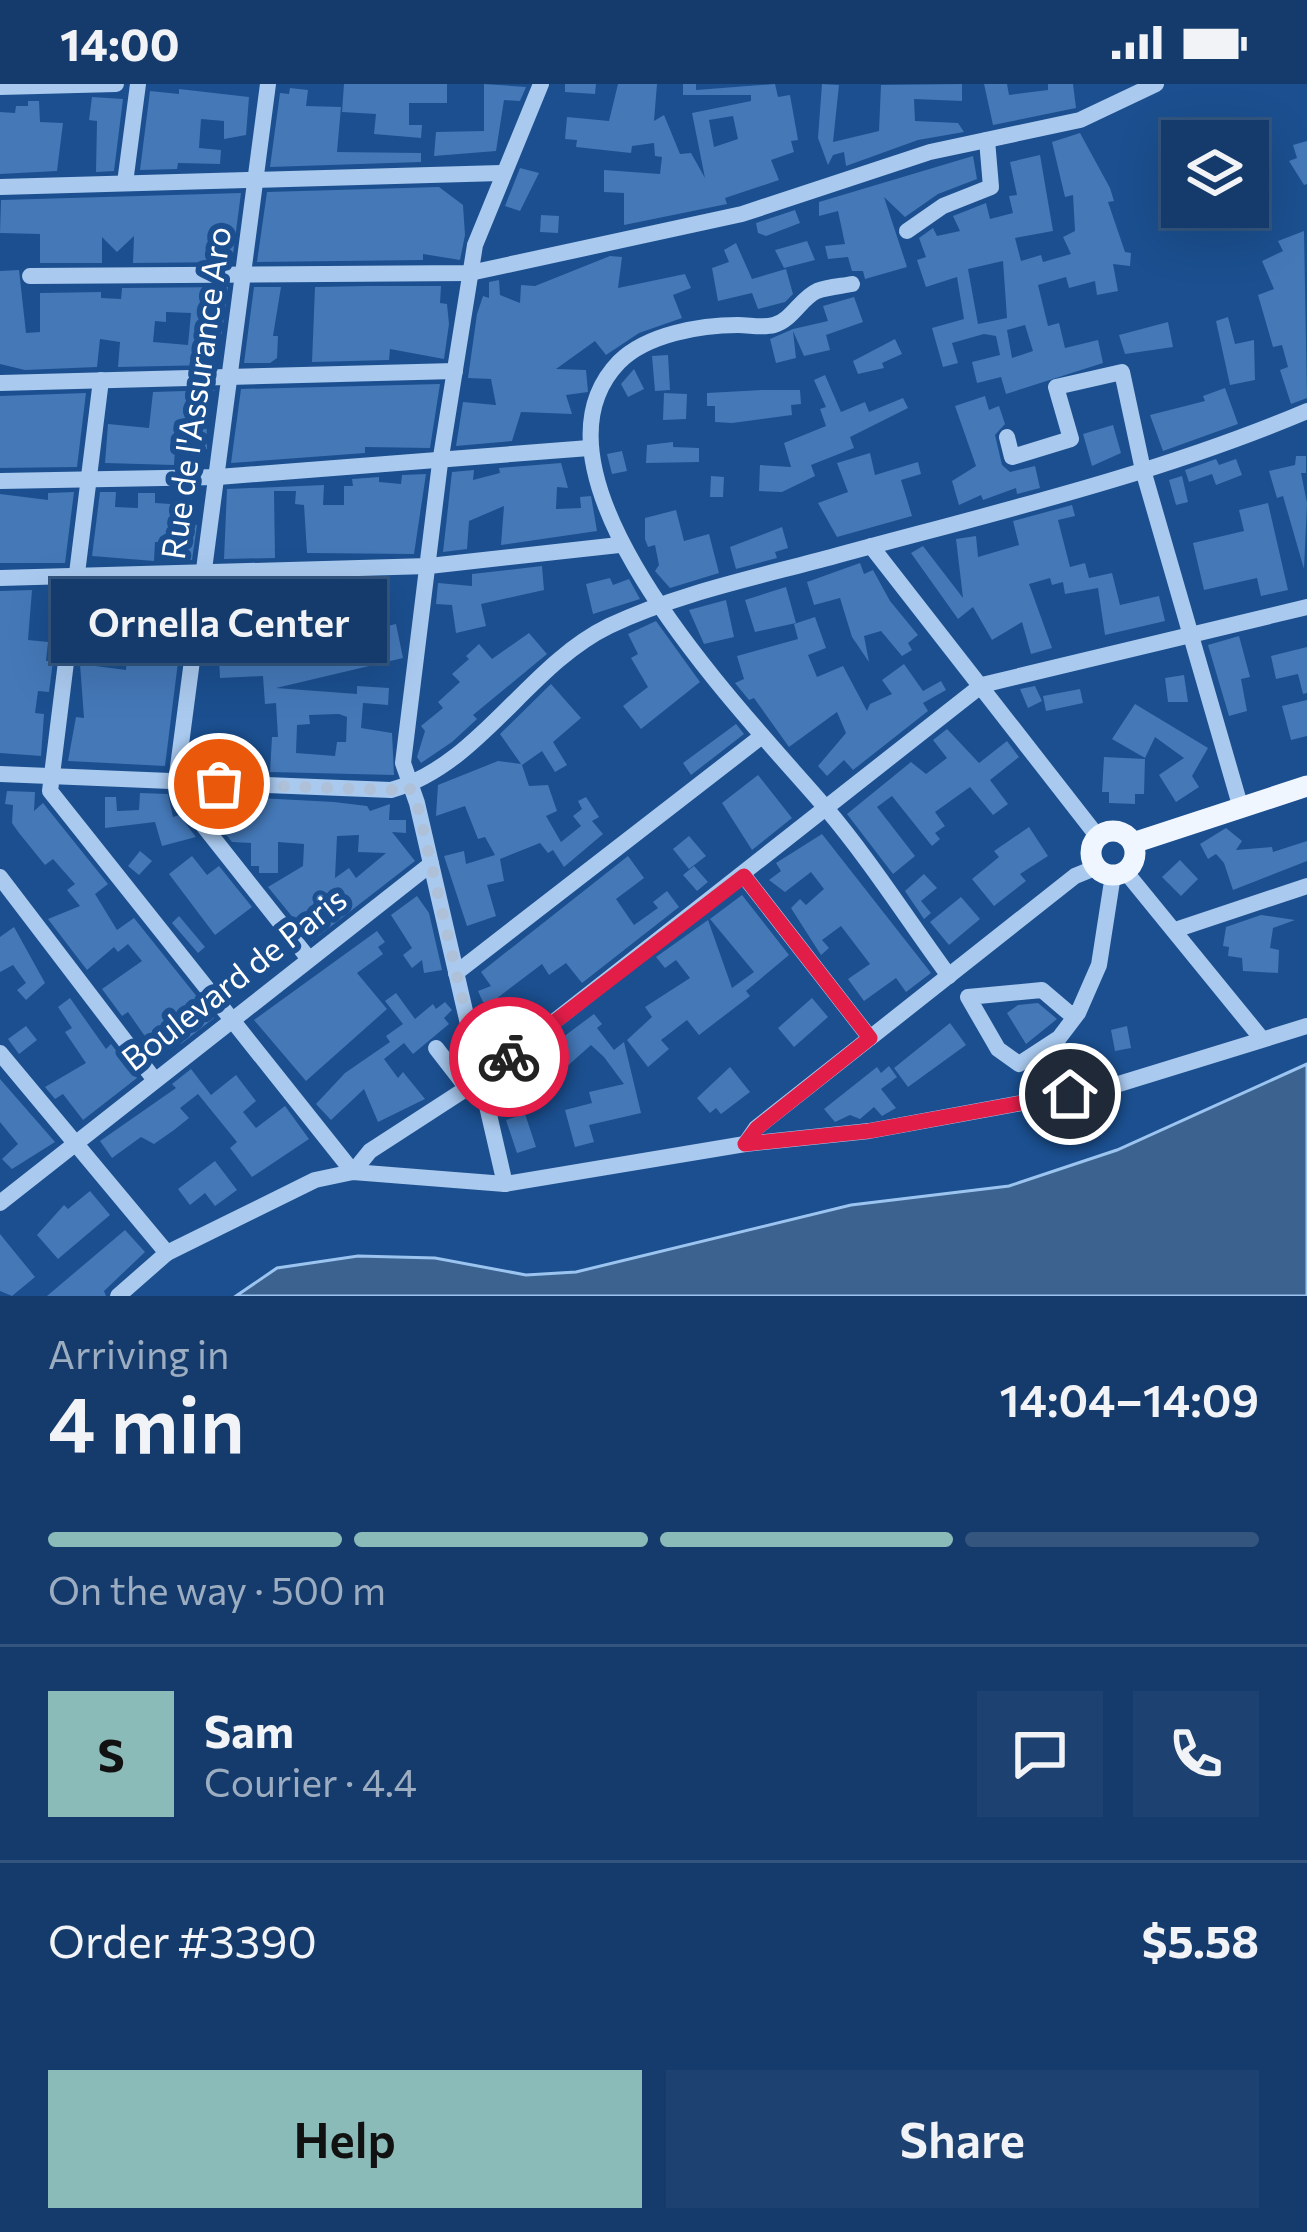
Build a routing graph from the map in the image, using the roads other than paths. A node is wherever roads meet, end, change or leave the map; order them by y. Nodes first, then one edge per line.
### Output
1 (116, 84) edge
2 (138, 84) edge
3 (268, 84) edge
4 (541, 84) edge
5 (1156, 84) edge
6 (0, 87) edge
7 (987, 140) junction
8 (501, 173) junction
9 (255, 179) junction
10 (125, 184) junction
11 (0, 188) edge
12 (907, 231) dead end
13 (470, 273) junction
14 (30, 276) dead end
15 (242, 279) junction
16 (852, 284) dead end
17 (455, 370) junction
18 (229, 377) junction
19 (101, 380) junction
20 (0, 383) edge
21 (1307, 411) edge
22 (1007, 437) dead end
23 (589, 448) junction
24 (440, 463) junction
25 (1143, 470) junction
26 (218, 476) junction
27 (91, 479) junction
28 (0, 481) edge
29 (619, 545) junction
30 (871, 546) junction
31 (429, 566) junction
32 (202, 574) junction
33 (76, 577) junction
34 (0, 578) edge
35 (663, 607) junction
36 (1307, 607) edge
37 (1192, 637) junction
38 (982, 686) junction
39 (762, 736) junction
40 (0, 774) edge
41 (52, 775) junction
42 (76, 776) junction
43 (176, 782) junction
44 (408, 785) junction
45 (1307, 787) edge
46 (58, 802) junction
47 (1240, 805) junction
48 (827, 810) junction
49 (1098, 837) junction
50 (1133, 843) junction
51 (431, 864) junction
52 (1112, 871) junction
53 (744, 876) junction
54 (0, 878) edge
55 (1307, 886) edge
56 (1174, 930) junction
57 (309, 958) junction
58 (456, 973) junction
59 (949, 976) junction
60 (1078, 1013) junction
61 (231, 1019) junction
62 (1307, 1026) edge
63 (870, 1038) junction
64 (1262, 1039) junction
65 (436, 1048) dead end
66 (0, 1053) edge
67 (154, 1079) junction
68 (474, 1083) junction
69 (74, 1142) junction
70 (745, 1144) junction
71 (352, 1172) junction
72 (505, 1184) junction
73 (0, 1203) edge
74 (167, 1253) junction
75 (118, 1296) edge

1 - 6 street
2 - 10 street
3 - 9 street, Rue de l'Assurance Aro
4 - 8 street
5 - 7 street
7 - 12 street
7 - 13 street
8 - 9 street
8 - 13 street
9 - 10 street
9 - 15 street, Rue de l'Assurance Aro
10 - 11 street
13 - 15 street
13 - 17 street
14 - 15 street
15 - 18 street, Rue de l'Assurance Aro
16 - 23 street
17 - 18 street
17 - 24 street
18 - 19 street
18 - 26 street, Rue de l'Assurance Aro
19 - 20 street
19 - 27 street
21 - 25 street
22 - 25 street
23 - 24 street
23 - 29 street
24 - 26 street
24 - 31 street
25 - 30 street
25 - 37 street
26 - 27 street
26 - 32 street, Rue de l'Assurance Aro
27 - 28 street
27 - 33 street
29 - 31 street
29 - 35 street
30 - 35 street
30 - 38 street
31 - 32 street
31 - 44 street
32 - 33 street
32 - 43 street, Rue de l'Assurance Aro
33 - 34 street
33 - 41 street
35 - 39 street
35 - 44 street
36 - 37 street
37 - 38 street
37 - 47 street
38 - 48 street
38 - 49 street
39 - 48 street
39 - 58 street
40 - 41 street
41 - 42 street
41 - 46 street
42 - 43 street
42 - 46 street
43 - 44 street
43 - 57 street
44 - 51 street
45 - 47 main road
46 - 61 street
47 - 50 main road
48 - 53 street
48 - 59 street
49 - 50 main road
49 - 52 main road
50 - 52 main road
51 - 57 street, Boulevard de Paris
51 - 58 street
52 - 56 street
52 - 59 street
52 - 60 street
53 - 63 street
53 - 68 street
54 - 67 street
55 - 56 street
56 - 64 street
57 - 61 street, Boulevard de Paris
58 - 68 street
59 - 63 street
60 - 60 street
61 - 67 street, Boulevard de Paris
61 - 71 street
62 - 64 street
63 - 70 street
64 - 70 street
65 - 68 street
66 - 69 street
67 - 69 street, Boulevard de Paris
68 - 71 street
68 - 72 street
69 - 73 street, Boulevard de Paris
69 - 74 street
70 - 72 street
71 - 72 street
71 - 74 street
74 - 75 street

